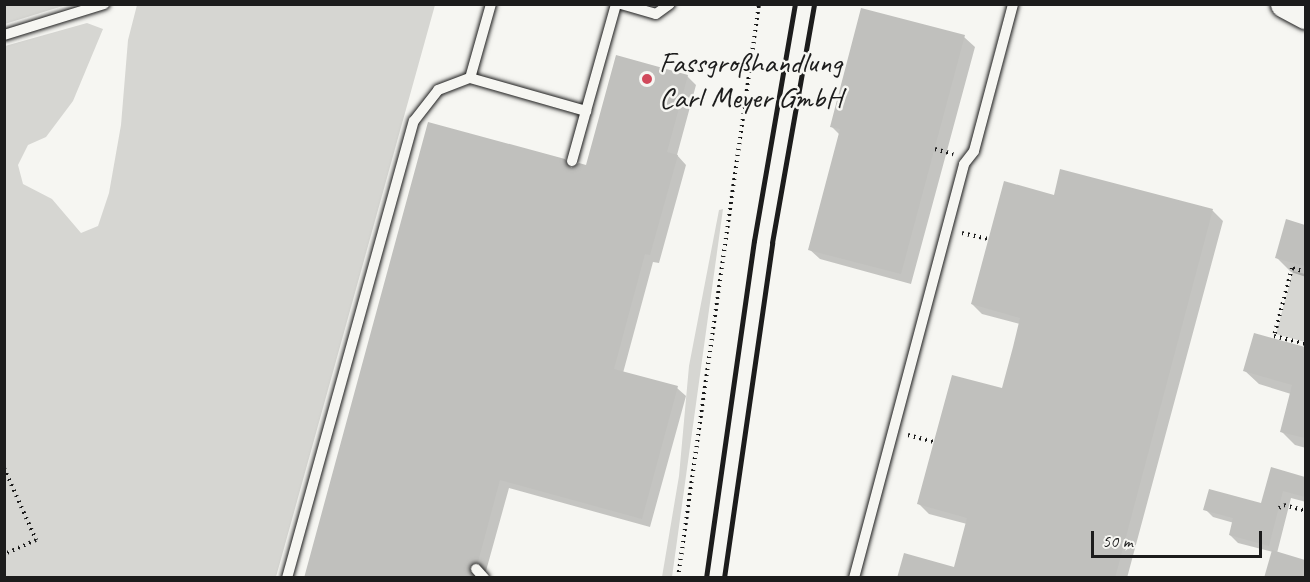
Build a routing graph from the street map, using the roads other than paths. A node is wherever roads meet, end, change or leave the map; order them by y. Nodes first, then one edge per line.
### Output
1 (104, 4) edge
2 (491, 4) edge
3 (616, 4) edge
4 (621, 4) edge
5 (670, 4) edge
6 (1013, 4) edge
7 (1285, 4) edge
8 (1305, 15) edge
9 (4, 35) edge
10 (470, 78) junction
11 (586, 111) junction
12 (572, 161) dead end
13 (287, 578) edge
14 (854, 578) edge

1 - 9 lane
2 - 10 lane
3 - 11 lane
4 - 5 lane
6 - 14 lane
7 - 8 main road
10 - 11 lane
10 - 13 lane
11 - 12 lane

